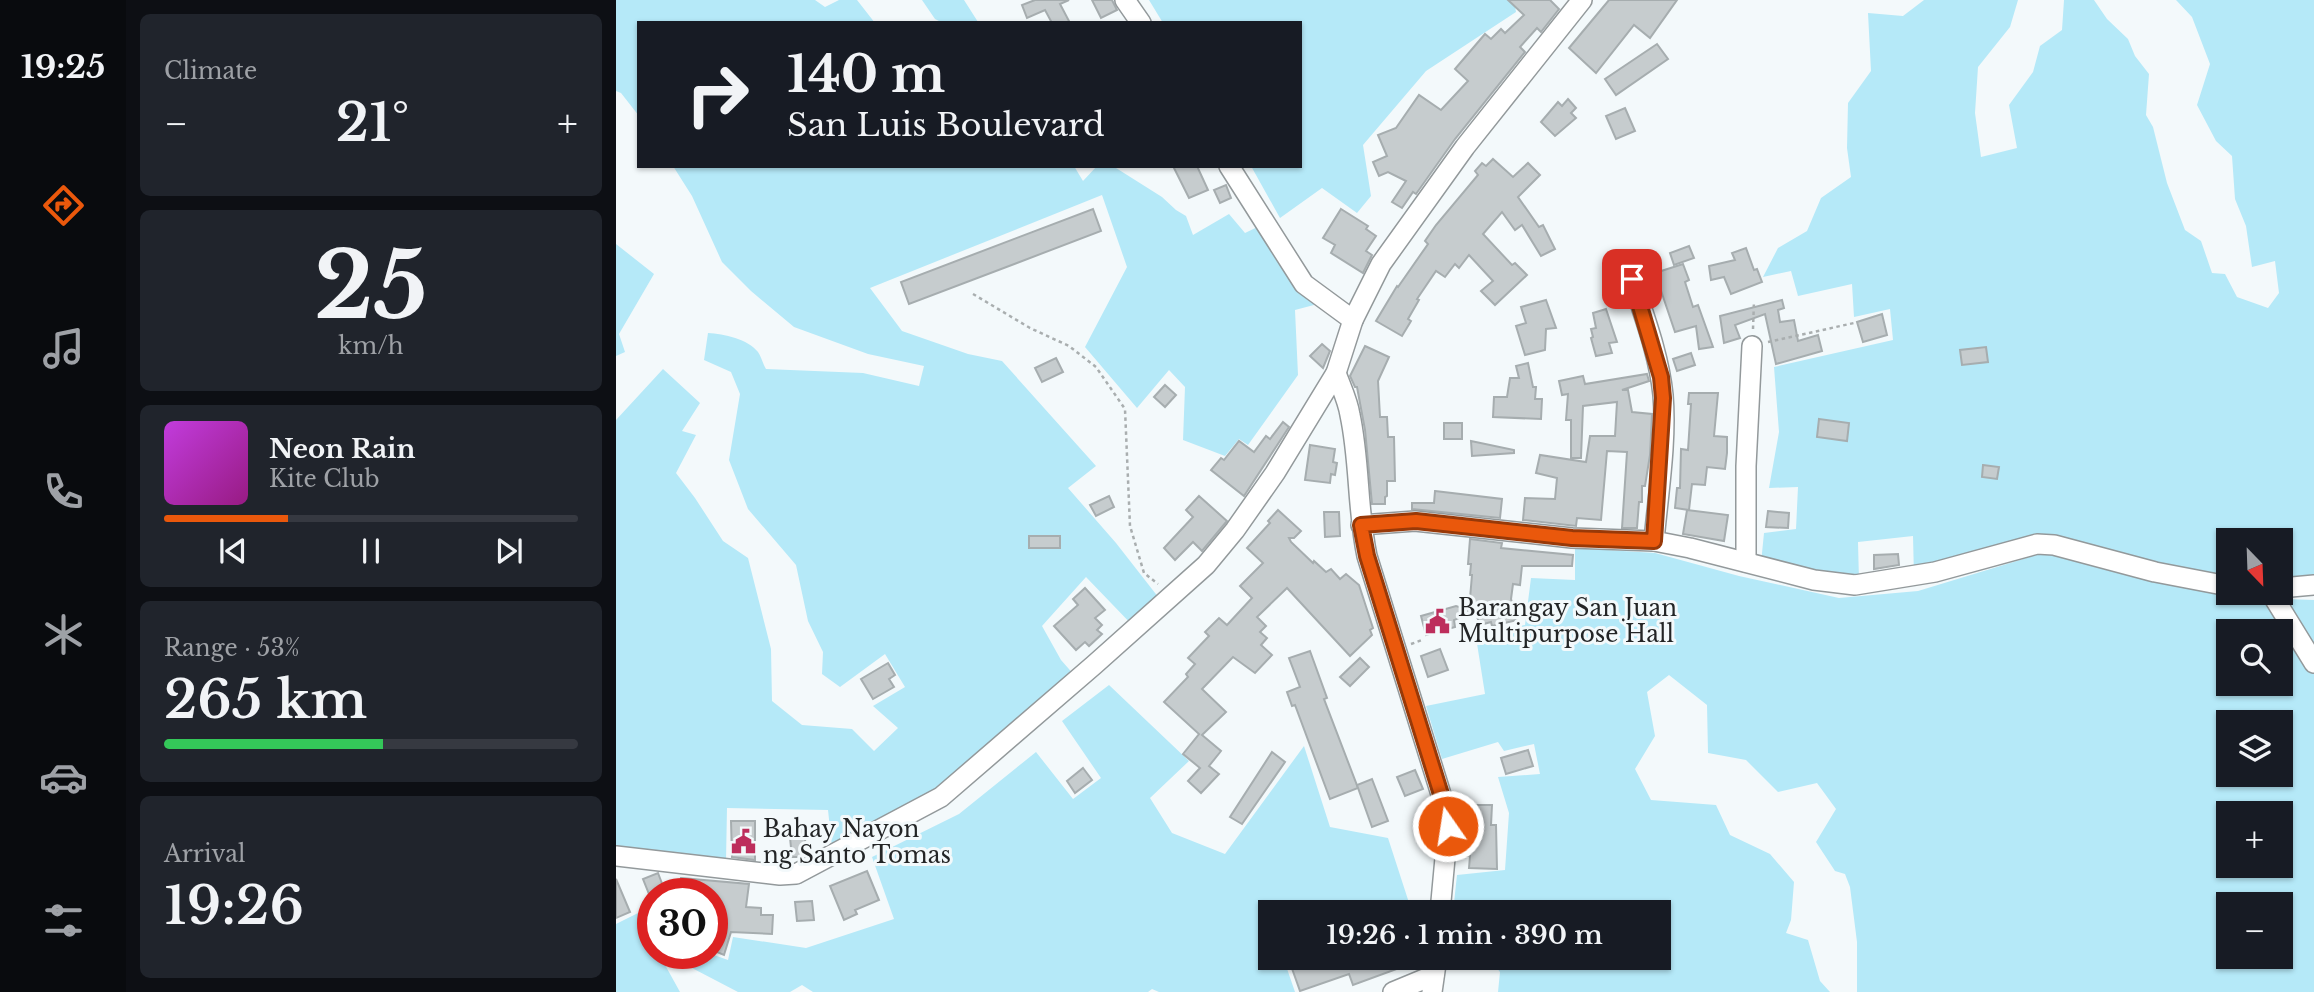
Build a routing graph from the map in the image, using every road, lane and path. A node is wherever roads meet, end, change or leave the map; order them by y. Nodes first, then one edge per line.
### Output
1 (1125, 0) edge
2 (1582, 0) edge
3 (1140, 21) edge
4 (1230, 168) edge
5 (1632, 279) dead end
6 (973, 294) dead end
7 (1754, 302) dead end
8 (1353, 320) junction
9 (1854, 323) dead end
10 (1752, 346) junction
11 (1336, 373) junction
12 (1361, 525) junction
13 (1654, 541) junction
14 (1746, 562) junction
15 (2216, 584) edge
16 (2314, 585) edge
17 (2293, 587) edge
18 (1172, 595) junction
19 (2279, 606) edge
20 (2314, 663) edge
21 (616, 856) edge
22 (1441, 900) edge
23 (1434, 975) edge
24 (1393, 992) edge

1 - 3 street
2 - 8 street
4 - 8 street
5 - 13 street
6 - 18 path
7 - 10 path
8 - 11 street
9 - 10 path
10 - 14 street
11 - 12 street
11 - 18 street
12 - 13 street
12 - 22 street
13 - 14 street
14 - 15 street
16 - 17 street
18 - 21 street
19 - 20 street
23 - 24 street

